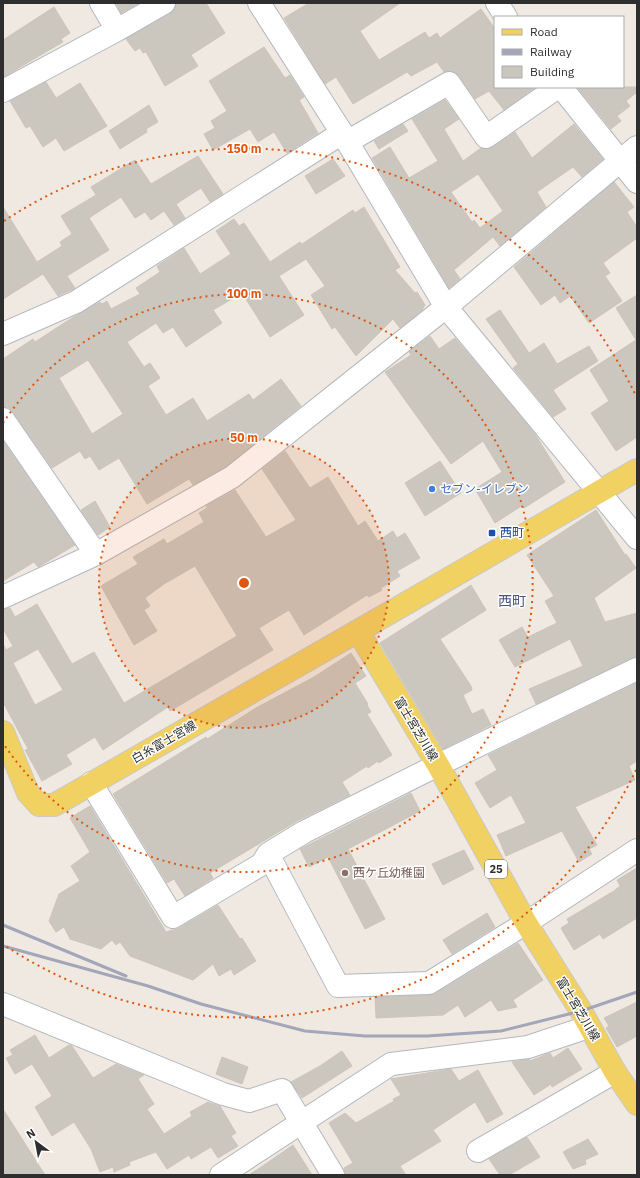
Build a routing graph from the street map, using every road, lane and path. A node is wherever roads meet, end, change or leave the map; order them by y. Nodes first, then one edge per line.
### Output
1 (101, 3) edge
2 (164, 3) edge
3 (259, 3) edge
4 (497, 3) edge
5 (505, 16) edge
6 (117, 30) junction
7 (557, 88) edge
8 (562, 88) edge
9 (3, 90) edge
10 (344, 138) junction
11 (629, 154) edge
12 (637, 182) edge
13 (446, 307) junction
14 (3, 334) edge
15 (3, 419) edge
16 (637, 470) edge
17 (598, 492) junction
18 (637, 538) edge
19 (96, 554) junction
20 (3, 597) edge
21 (358, 632) junction
22 (637, 670) edge
23 (3, 732) edge
24 (438, 765) junction
25 (91, 783) junction
26 (637, 850) edge
27 (268, 854) junction
28 (526, 923) junction
29 (3, 1004) edge
30 (588, 1027) junction
31 (615, 1072) junction
32 (637, 1104) edge
33 (301, 1123) junction
34 (478, 1151) dead end
35 (221, 1175) edge
36 (333, 1175) edge

1 - 6 street
2 - 6 street
3 - 10 street
4 - 5 street
6 - 9 street
7 - 10 street
8 - 11 street
10 - 13 street
10 - 14 street
11 - 12 street
11 - 13 street
13 - 17 street
13 - 19 street
15 - 19 street
16 - 17 main road
17 - 18 street
17 - 21 main road
19 - 20 street
21 - 24 main road, 富士宮芝川線 / 25
21 - 25 main road, 白糸富士宮線
22 - 24 street
23 - 25 main road, 白糸富士宮線
24 - 27 street
24 - 28 main road, 富士宮芝川線 / 25
25 - 27 street
26 - 28 street
27 - 28 street
28 - 30 main road, 富士宮芝川線 / 25
29 - 33 street
30 - 31 main road, 富士宮芝川線 / 25
30 - 33 street
31 - 32 main road, 富士宮芝川線 / 25
31 - 34 street
33 - 35 street
33 - 36 street

